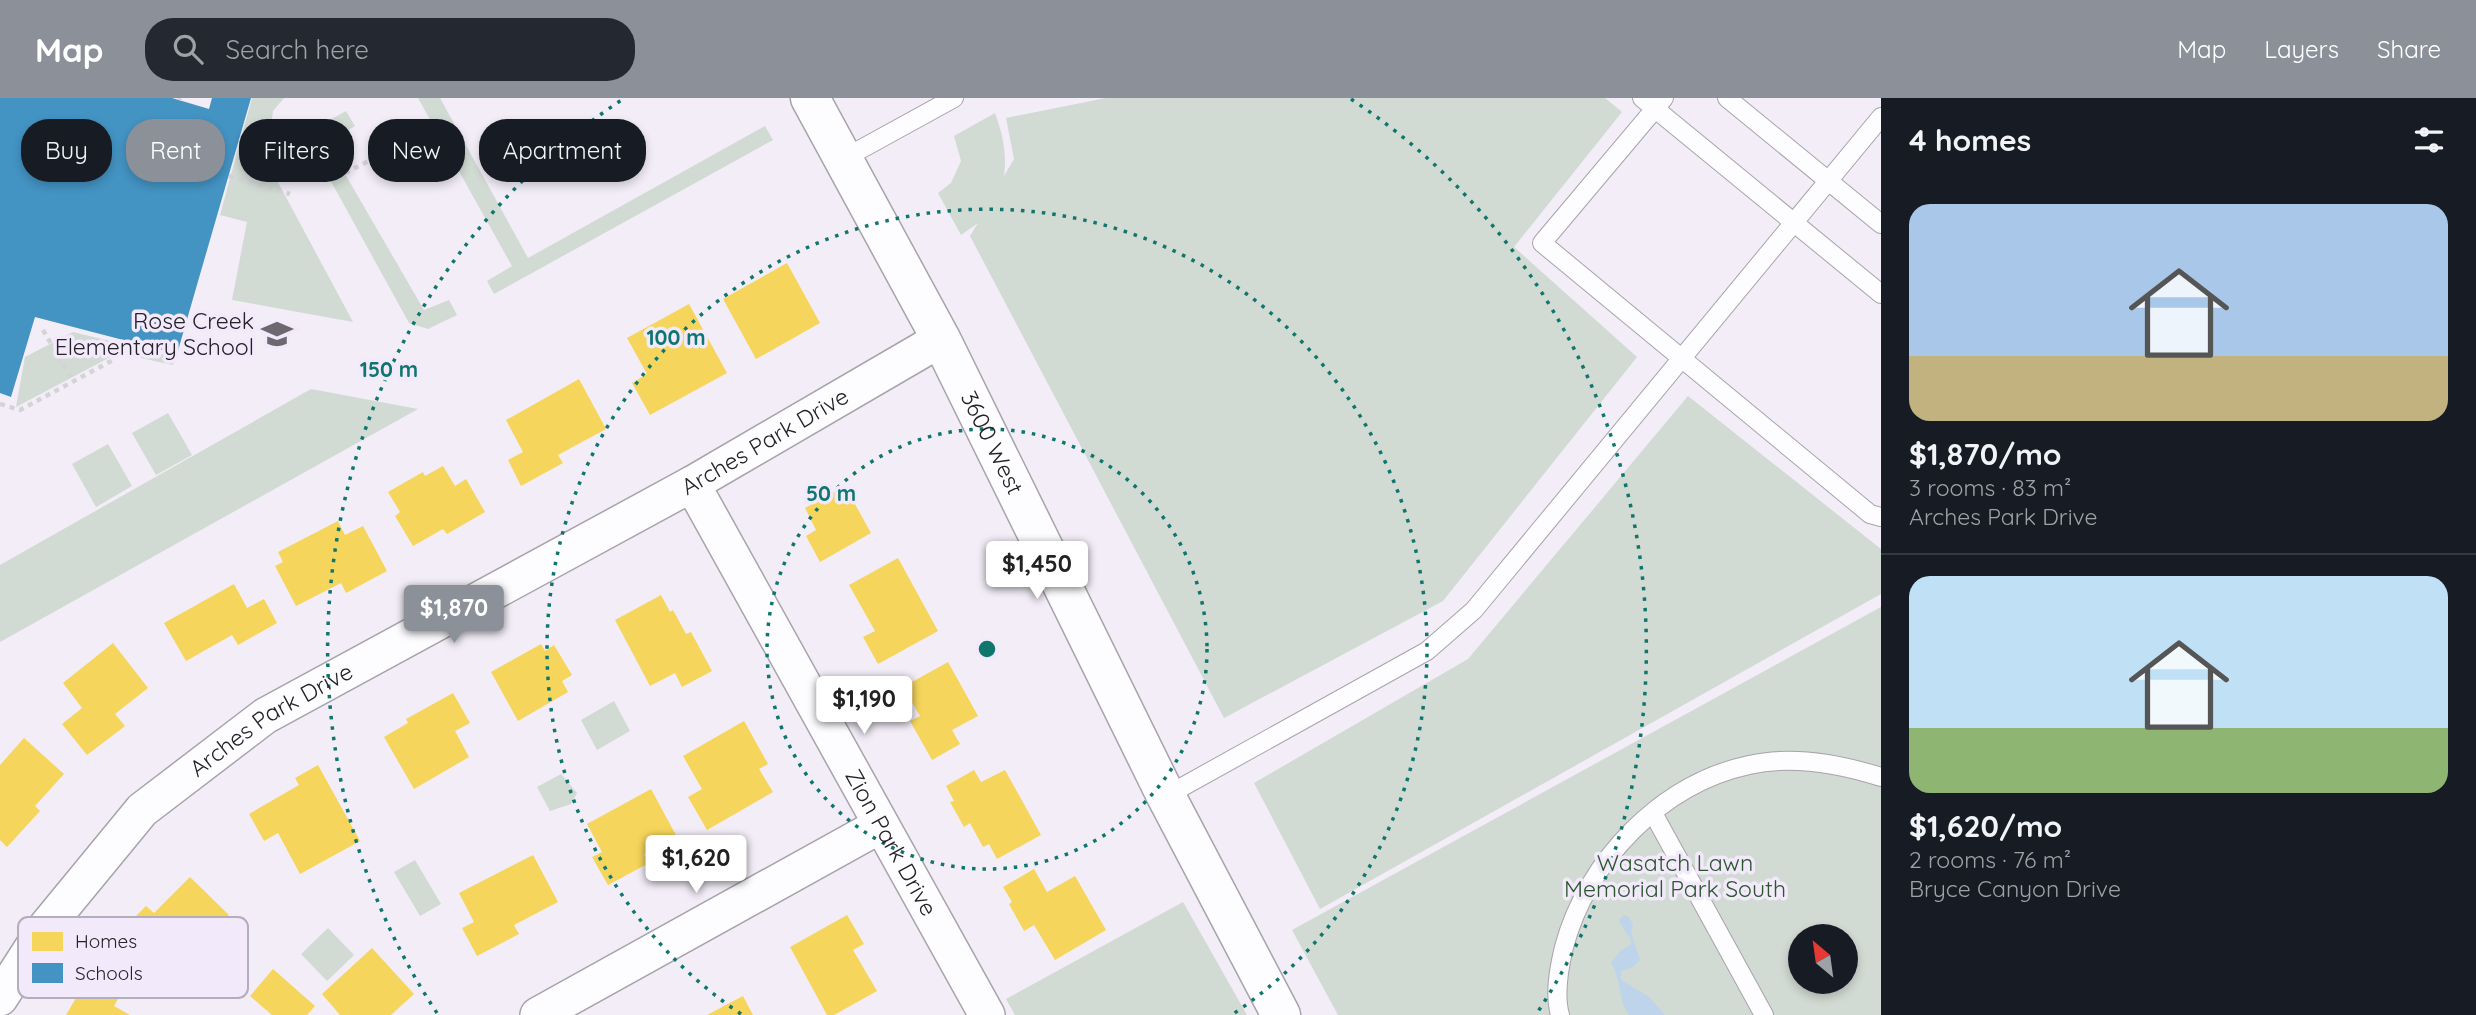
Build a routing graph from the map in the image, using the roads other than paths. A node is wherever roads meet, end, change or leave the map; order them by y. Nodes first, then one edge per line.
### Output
1 (810, 98) edge
2 (954, 98) edge
3 (1727, 98) edge
4 (1654, 102) edge
5 (1881, 117) edge
6 (843, 159) junction
7 (1828, 181) junction
8 (1794, 222) junction
9 (1881, 224) edge
10 (1881, 294) edge
11 (941, 339) junction
12 (1682, 358) junction
13 (692, 484) junction
14 (1881, 517) edge
15 (1881, 777) edge
16 (1166, 796) junction
17 (1653, 813) junction
18 (881, 825) junction
19 (54, 917) edge
20 (18, 970) edge
21 (0, 998) edge
22 (538, 1015) edge
23 (988, 1015) edge
24 (1281, 1015) edge
25 (1560, 1015) edge
26 (1764, 1015) edge

1 - 6 main road, 3600 West
2 - 6 lane
3 - 7 lane
4 - 8 lane
4 - 12 lane
5 - 7 lane
6 - 11 main road, 3600 West
7 - 8 lane
7 - 9 lane
8 - 10 lane
8 - 12 lane
11 - 13 street, Arches Park Drive
11 - 16 main road, 3600 West
12 - 14 lane
12 - 16 lane
13 - 18 street, Zion Park Drive
13 - 19 street, Arches Park Drive
15 - 17 lane
16 - 24 main road, 3600 West
17 - 25 lane
17 - 26 lane
18 - 22 street
18 - 23 street, Zion Park Drive
20 - 21 street, Arches Park Drive

